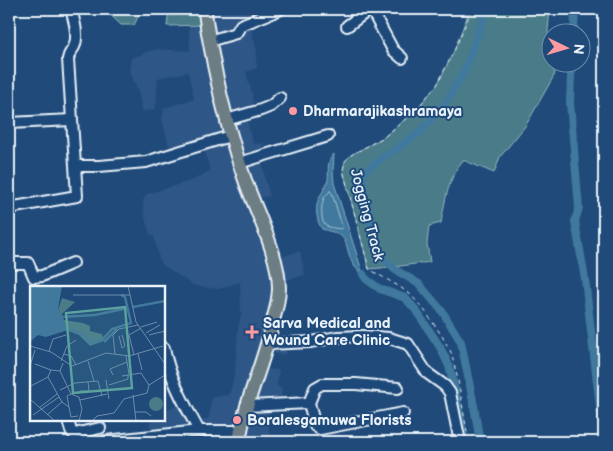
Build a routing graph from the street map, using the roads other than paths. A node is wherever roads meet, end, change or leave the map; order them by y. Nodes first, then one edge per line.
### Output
1 (71, 9) edge
2 (205, 9) edge
3 (281, 9) edge
4 (372, 9) edge
5 (347, 26) dead end
6 (209, 41) junction
7 (402, 58) dead end
8 (280, 98) dead end
9 (72, 120) junction
10 (226, 120) junction
11 (9, 123) edge
12 (230, 136) junction
13 (328, 136) dead end
14 (239, 163) junction
15 (76, 166) junction
16 (9, 208) edge
17 (9, 263) edge
18 (73, 263) dead end
19 (36, 282) edge
20 (268, 344) junction
21 (165, 354) edge
22 (398, 388) dead end
23 (309, 403) junction
24 (246, 406) junction
25 (403, 413) dead end
26 (68, 421) edge
27 (99, 424) edge
28 (199, 432) junction
29 (240, 437) edge
30 (106, 442) edge
31 (460, 442) edge

1 - 9 street
2 - 6 main road
3 - 6 street
4 - 5 street
4 - 7 street
6 - 10 main road
8 - 10 street
9 - 11 street
9 - 15 street
10 - 12 main road
12 - 14 main road
12 - 15 street
13 - 14 street
14 - 20 main road
15 - 16 street
17 - 19 street
18 - 19 street
20 - 24 main road
20 - 31 street
21 - 28 street
22 - 23 street
23 - 24 street
23 - 25 street
24 - 29 main road
26 - 27 street
27 - 30 street
28 - 29 street
28 - 30 street

